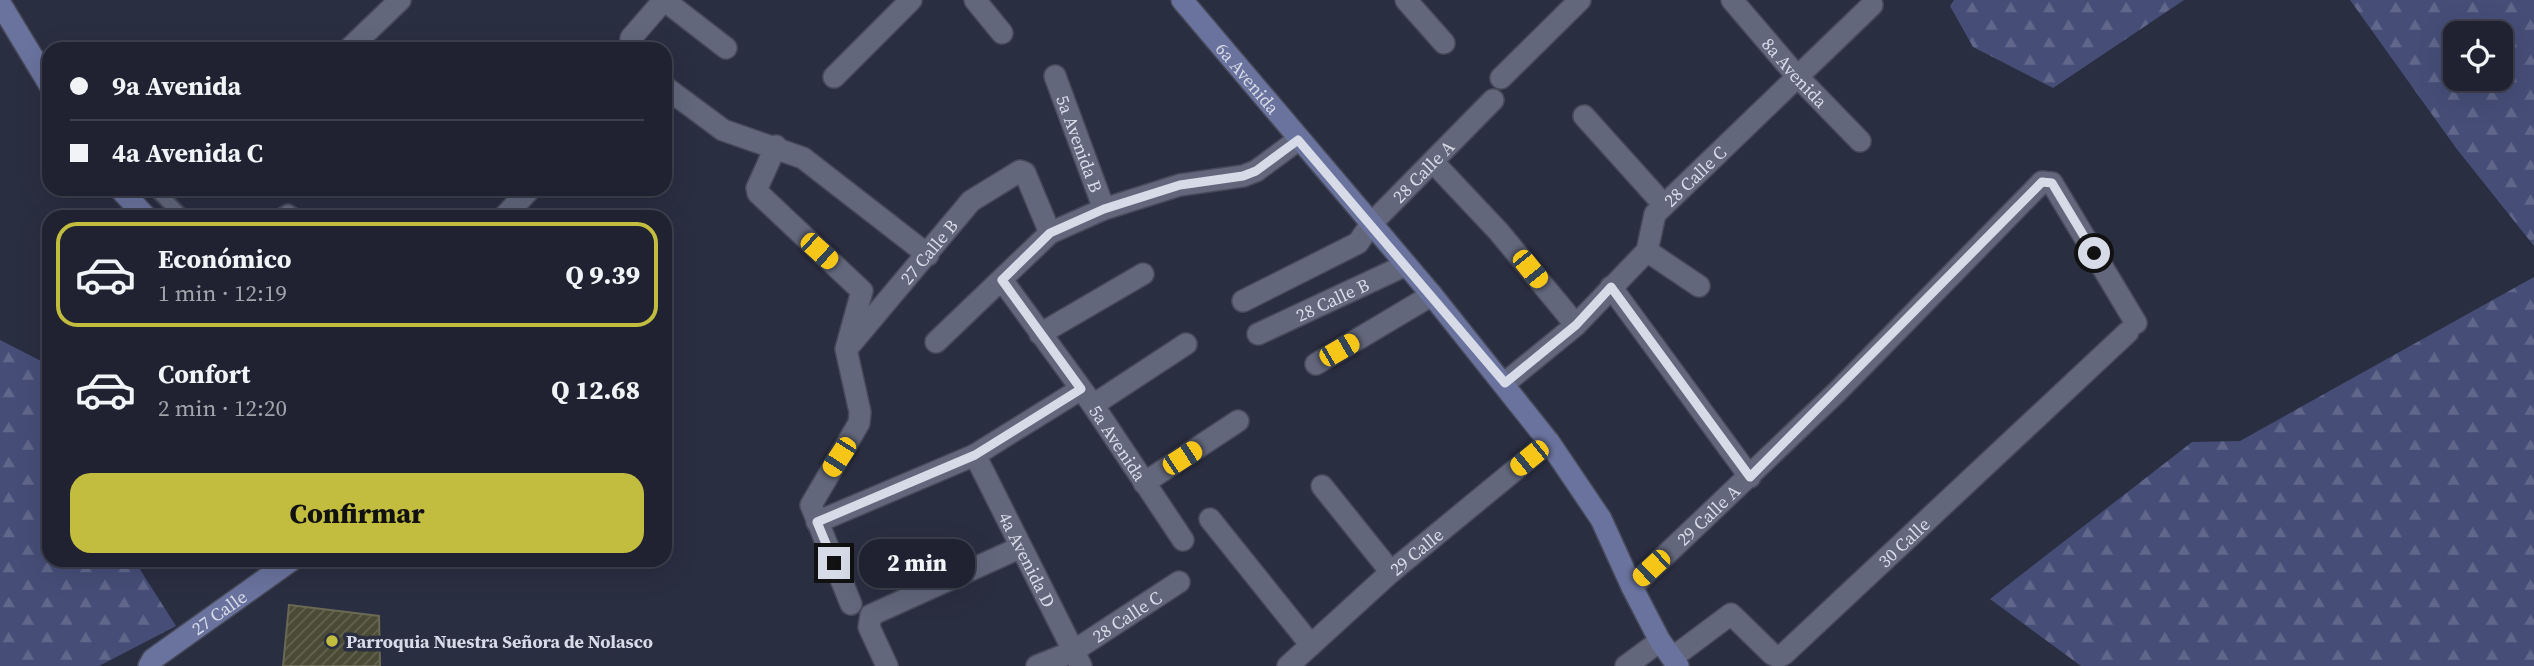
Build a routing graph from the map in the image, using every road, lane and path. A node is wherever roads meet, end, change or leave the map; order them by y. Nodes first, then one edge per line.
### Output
1 (400, 0) edge
2 (664, 0) edge
3 (911, 0) edge
4 (975, 0) edge
5 (1182, 0) edge
6 (1406, 0) edge
7 (1580, 0) edge
8 (1732, 0) edge
9 (1872, 5) dead end
10 (1, 6) edge
11 (1002, 33) dead end
12 (356, 42) edge
13 (631, 42) edge
14 (1444, 43) dead end
15 (726, 48) dead end
16 (42, 73) edge
17 (1796, 75) junction
18 (1055, 76) dead end
19 (834, 77) dead end
20 (1501, 78) dead end
21 (672, 92) edge
22 (1493, 100) dead end
23 (1584, 116) dead end
24 (1298, 140) junction
25 (1860, 141) dead end
26 (776, 146) junction
27 (1434, 163) junction
28 (127, 196) edge
29 (162, 196) edge
30 (524, 196) edge
31 (1664, 205) junction
32 (1104, 209) junction
33 (140, 210) edge
34 (176, 210) edge
35 (510, 210) edge
36 (1371, 224) junction
37 (1050, 233) junction
38 (1647, 251) junction
39 (928, 255) junction
40 (1406, 265) junction
41 (1143, 274) dead end
42 (1002, 280) junction
43 (1699, 286) dead end
44 (1611, 287) junction
45 (1432, 295) junction
46 (1242, 301) dead end
47 (1576, 325) junction
48 (2132, 327) joint
49 (1040, 334) junction
50 (1258, 334) dead end
51 (936, 342) dead end
52 (1186, 344) dead end
53 (846, 349) junction
54 (1316, 364) dead end
55 (1505, 383) junction
56 (1087, 397) junction
57 (1238, 421) dead end
58 (1549, 442) junction
59 (975, 455) junction
60 (1750, 477) junction
61 (1144, 483) junction
62 (1322, 486) dead end
63 (1210, 519) dead end
64 (817, 522) junction
65 (1183, 540) dead end
66 (1019, 548) junction
67 (282, 567) edge
68 (1391, 572) junction
69 (1180, 582) dead end
70 (1632, 587) junction
71 (851, 604) dead end
72 (1311, 645) junction
73 (1670, 655) edge
74 (1077, 659) edge
75 (149, 666) edge
76 (887, 666) edge
77 (1037, 666) edge
78 (1289, 666) edge
79 (1626, 666) edge

1 - 12 street
2 - 13 street
2 - 15 street
3 - 19 street
4 - 11 street
5 - 24 street, 6a Avenida
6 - 14 street
7 - 20 street
8 - 17 street, 8a Avenida
9 - 17 street, 28 Calle C
10 - 16 street
17 - 25 street, 8a Avenida
17 - 31 street, 28 Calle C
18 - 32 street, 5a Avenida B
21 - 26 street
22 - 27 street, 28 Calle A
23 - 31 street
24 - 32 street
24 - 36 street, 6a Avenida
26 - 39 street
26 - 53 street
27 - 36 street, 28 Calle A
27 - 47 street
28 - 33 street
29 - 34 lane
30 - 35 street
31 - 38 street, 28 Calle C
32 - 37 street
36 - 40 street, 6a Avenida
36 - 46 street, 28 Calle A
37 - 39 street, 27 Calle B
37 - 42 street
38 - 43 street
38 - 44 street
39 - 53 street, 27 Calle B
40 - 45 street, 6a Avenida
40 - 50 street, 28 Calle B
41 - 49 street
42 - 49 street, 5a Avenida
42 - 51 street
44 - 47 street
44 - 60 street
45 - 54 street
45 - 55 street, 6a Avenida
47 - 55 street
48 - 60 street, 29 Calle A
48 - 73 street, 30 Calle
49 - 56 street, 5a Avenida
52 - 56 street
53 - 64 street
55 - 58 street, 6a Avenida
56 - 59 street
56 - 61 street, 5a Avenida
57 - 61 street
58 - 68 street, 29 Calle
58 - 70 street, 6a Avenida
59 - 64 street
59 - 66 street, 4a Avenida D
60 - 70 street, 29 Calle A
61 - 65 street, 5a Avenida
62 - 68 street
63 - 72 street
64 - 71 street
66 - 74 street, 4a Avenida D
66 - 76 street
67 - 75 street, 27 Calle
68 - 72 street, 29 Calle
69 - 74 street, 28 Calle C
70 - 73 street, 6a Avenida
72 - 78 street, 29 Calle
73 - 79 street, 30 Calle
74 - 77 street, 28 Calle C

